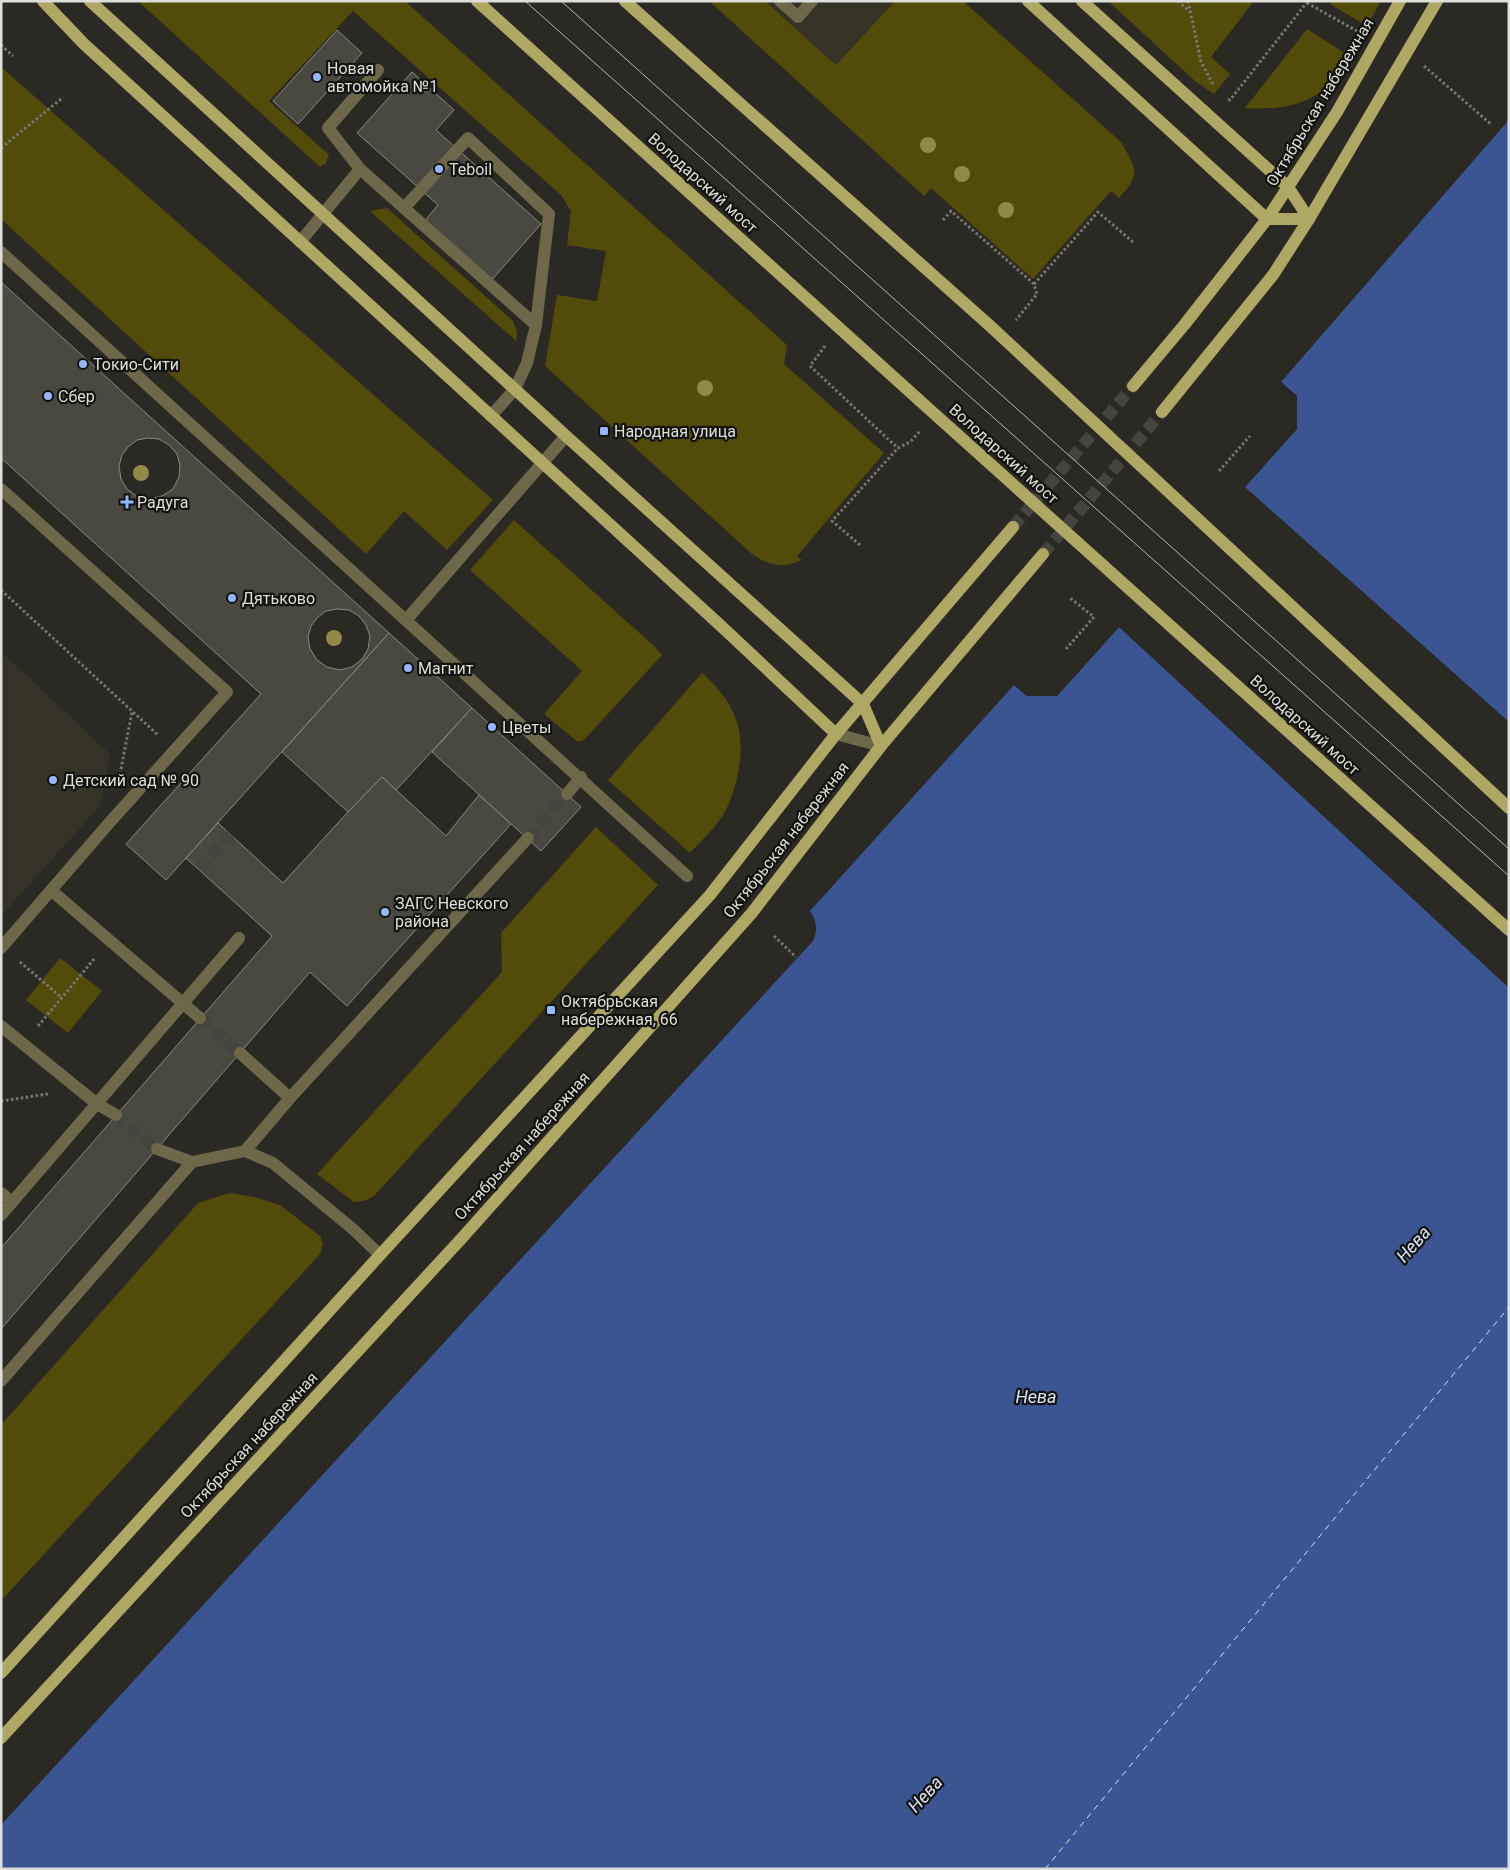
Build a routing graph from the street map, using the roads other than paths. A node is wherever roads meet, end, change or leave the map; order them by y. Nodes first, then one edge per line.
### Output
1 (43, 1) edge
2 (90, 1) edge
3 (477, 1) edge
4 (625, 1) edge
5 (780, 1) edge
6 (812, 1) edge
7 (1028, 1) edge
8 (1082, 1) edge
9 (1400, 1) edge
10 (1437, 1) edge
11 (378, 70) dead end
12 (360, 169) junction
13 (1288, 187) junction
14 (404, 208) junction
15 (323, 214) junction
16 (1267, 219) junction
17 (1309, 219) junction
18 (300, 242) junction
19 (1, 252) edge
20 (536, 325) junction
21 (1133, 386) tunnel mouth
22 (515, 388) junction
23 (1162, 412) tunnel mouth
24 (491, 416) junction
25 (566, 436) junction
26 (542, 463) junction
27 (1, 489) edge
28 (1013, 527) tunnel mouth
29 (1043, 554) tunnel mouth
30 (406, 619) junction
31 (863, 704) junction
32 (836, 734) junction
33 (881, 746) junction
34 (581, 778) junction
35 (567, 794) tunnel mouth
36 (1509, 808) edge
37 (528, 838) tunnel mouth
38 (687, 876) dead end
39 (52, 891) junction
40 (1509, 930) edge
41 (239, 938) dead end
42 (2, 948) edge
43 (183, 1004) junction
44 (200, 1018) tunnel mouth
45 (1, 1026) edge
46 (240, 1053) tunnel mouth
47 (290, 1098) junction
48 (97, 1104) junction
49 (116, 1115) tunnel mouth
50 (157, 1149) tunnel mouth
51 (245, 1152) junction
52 (192, 1162) junction
53 (1, 1193) edge
54 (12, 1202) junction
55 (1, 1215) edge
56 (380, 1255) junction
57 (1, 1381) edge
58 (1, 1673) edge
59 (1, 1738) edge

1 - 18 main road
2 - 15 main road
3 - 40 main road, Володарский мост, bridge
4 - 36 main road, bridge
5 - 6 lane
7 - 16 main road
8 - 13 main road
9 - 13 main road, Октябрьская набережная
10 - 17 main road
11 - 12 lane
12 - 14 lane
12 - 15 lane
13 - 16 main road, Октябрьская набережная
13 - 17 main road
14 - 20 lane
14 - 20 lane
15 - 18 lane
15 - 22 main road
16 - 17 main road
16 - 21 main road, Октябрьская набережная
17 - 23 main road
18 - 24 main road
19 - 30 lane
20 - 22 lane
22 - 24 lane
22 - 25 main road
24 - 26 main road
25 - 26 lane
25 - 31 main road
26 - 30 lane
26 - 32 main road
27 - 39 lane
28 - 31 main road, Октябрьская набережная
29 - 33 main road, Октябрьская набережная
30 - 34 lane
31 - 32 main road, Октябрьская набережная
31 - 33 main road
32 - 33 lane
32 - 56 main road, Октябрьская набережная
33 - 59 main road, Октябрьская набережная
34 - 35 lane
34 - 38 lane
37 - 47 lane
39 - 42 lane
39 - 43 lane
41 - 43 lane
43 - 44 lane
43 - 48 lane
45 - 48 lane
46 - 47 lane
47 - 51 lane
48 - 49 lane
48 - 54 lane
50 - 52 lane
51 - 52 lane
51 - 56 lane
52 - 57 lane
53 - 54 lane
54 - 55 lane
56 - 58 main road, Октябрьская набережная

